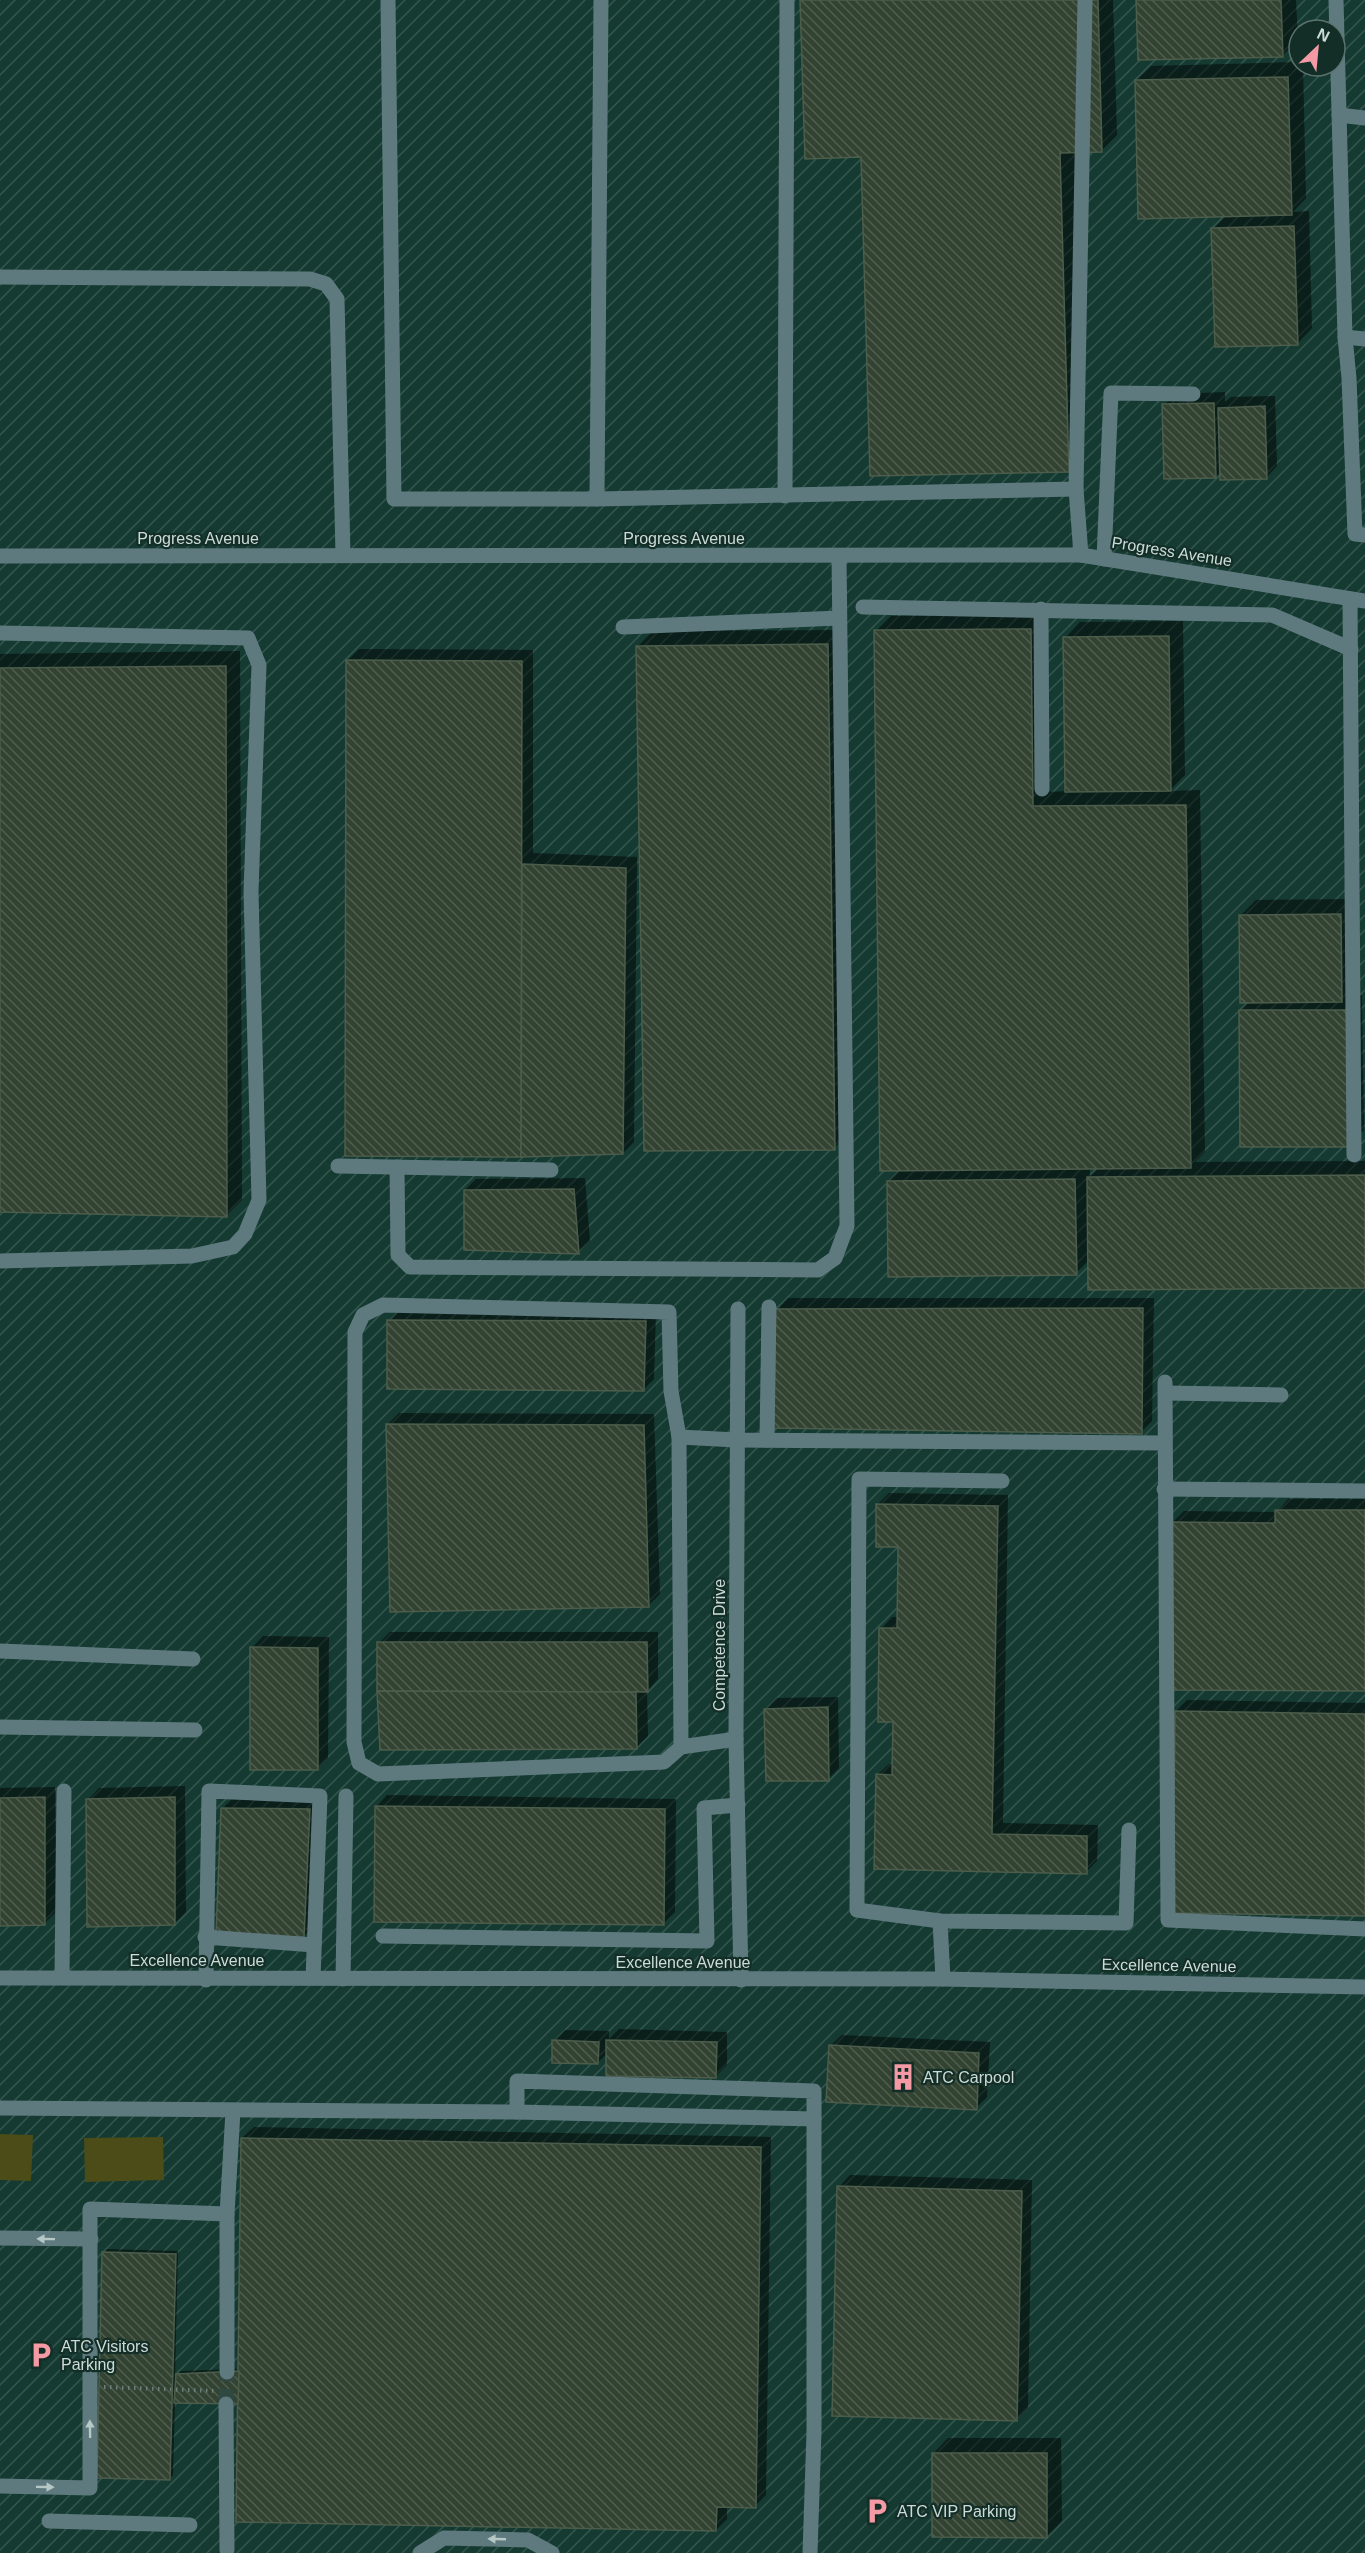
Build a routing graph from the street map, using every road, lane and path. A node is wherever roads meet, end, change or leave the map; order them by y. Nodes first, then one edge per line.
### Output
1 (388, 0) edge
2 (601, 0) edge
3 (787, 0) edge
4 (1085, 0) edge
5 (1336, 0) edge
6 (1339, 115) junction
7 (1365, 118) edge
8 (0, 277) edge
9 (1345, 337) junction
10 (1365, 339) edge
11 (1193, 394) dead end
12 (1076, 489) junction
13 (785, 496) junction
14 (597, 500) junction
15 (1365, 535) edge
16 (344, 555) junction
17 (1081, 555) junction
18 (0, 556) edge
19 (839, 556) junction
20 (1104, 559) junction
21 (1358, 600) edge
22 (863, 607) dead end
23 (1041, 609) junction
24 (839, 618) junction
25 (623, 627) dead end
26 (0, 633) edge
27 (1351, 649) junction
28 (1042, 789) dead end
29 (1354, 1155) dead end
30 (338, 1166) dead end
31 (397, 1167) junction
32 (551, 1170) dead end
33 (0, 1261) edge
34 (769, 1307) dead end
35 (738, 1310) dead end
36 (1281, 1395) dead end
37 (679, 1437) junction
38 (737, 1440) junction
39 (767, 1440) junction
40 (1164, 1443) junction
41 (1002, 1481) dead end
42 (1164, 1489) junction
43 (1365, 1491) edge
44 (0, 1651) edge
45 (193, 1659) dead end
46 (0, 1727) edge
47 (195, 1730) dead end
48 (736, 1739) junction
49 (681, 1747) junction
50 (64, 1791) dead end
51 (346, 1796) dead end
52 (738, 1805) junction
53 (1129, 1830) dead end
54 (940, 1921) junction
55 (1365, 1929) edge
56 (383, 1936) dead end
57 (205, 1937) junction
58 (314, 1945) junction
59 (62, 1976) junction
60 (0, 1978) edge
61 (313, 1978) junction
62 (344, 1978) junction
63 (943, 1979) junction
64 (206, 1980) junction
65 (741, 1980) junction
66 (1365, 1987) edge
67 (0, 2108) edge
68 (233, 2111) junction
69 (517, 2112) junction
70 (814, 2119) junction
71 (227, 2214) junction
72 (0, 2238) edge
73 (92, 2239) junction
74 (227, 2372) tunnel mouth
75 (90, 2396) junction
76 (226, 2397) joint
77 (0, 2486) edge
78 (50, 2521) dead end
79 (190, 2525) dead end
80 (226, 2550) dead end
81 (420, 2553) edge
82 (552, 2553) edge
83 (810, 2553) edge

1 - 14 street
2 - 14 street
3 - 13 street
4 - 12 street
5 - 6 street
6 - 7 street
6 - 9 street
8 - 16 street
9 - 10 street
9 - 15 street
11 - 20 street
12 - 13 street
12 - 17 street
13 - 14 street
16 - 18 street, Progress Avenue
16 - 19 street, Progress Avenue
17 - 19 street, Progress Avenue
17 - 20 street, Progress Avenue
19 - 24 street
20 - 21 street, Progress Avenue
21 - 27 street
22 - 23 street
23 - 27 street
23 - 28 street
24 - 25 street
24 - 31 street
26 - 33 street
27 - 29 street
30 - 31 street
31 - 32 street
34 - 39 street
35 - 38 street, Competence Drive
36 - 40 street
37 - 38 street
37 - 49 street
37 - 49 street
38 - 39 street
38 - 48 street, Competence Drive
39 - 40 street
40 - 42 street
41 - 54 street
42 - 43 street
42 - 55 street
44 - 45 street
46 - 47 street
48 - 49 street
48 - 52 street, Competence Drive
50 - 59 street
51 - 62 street
52 - 56 street
52 - 65 street, Competence Drive
53 - 54 street
54 - 63 street
57 - 58 street
57 - 58 street
57 - 64 street
58 - 61 street
59 - 60 street, Excellence Avenue
59 - 64 street, Excellence Avenue
61 - 62 street, Excellence Avenue
61 - 64 street, Excellence Avenue
62 - 65 street, Excellence Avenue
63 - 65 street, Excellence Avenue
63 - 66 street, Excellence Avenue
67 - 68 street
68 - 69 street
68 - 71 street
69 - 70 street
69 - 70 street
70 - 83 street
71 - 73 street
71 - 74 street
73 -> 72 street
73 - 75 street
75 - 76 path
77 -> 75 street
76 - 80 street
78 - 79 street
82 -> 81 street

